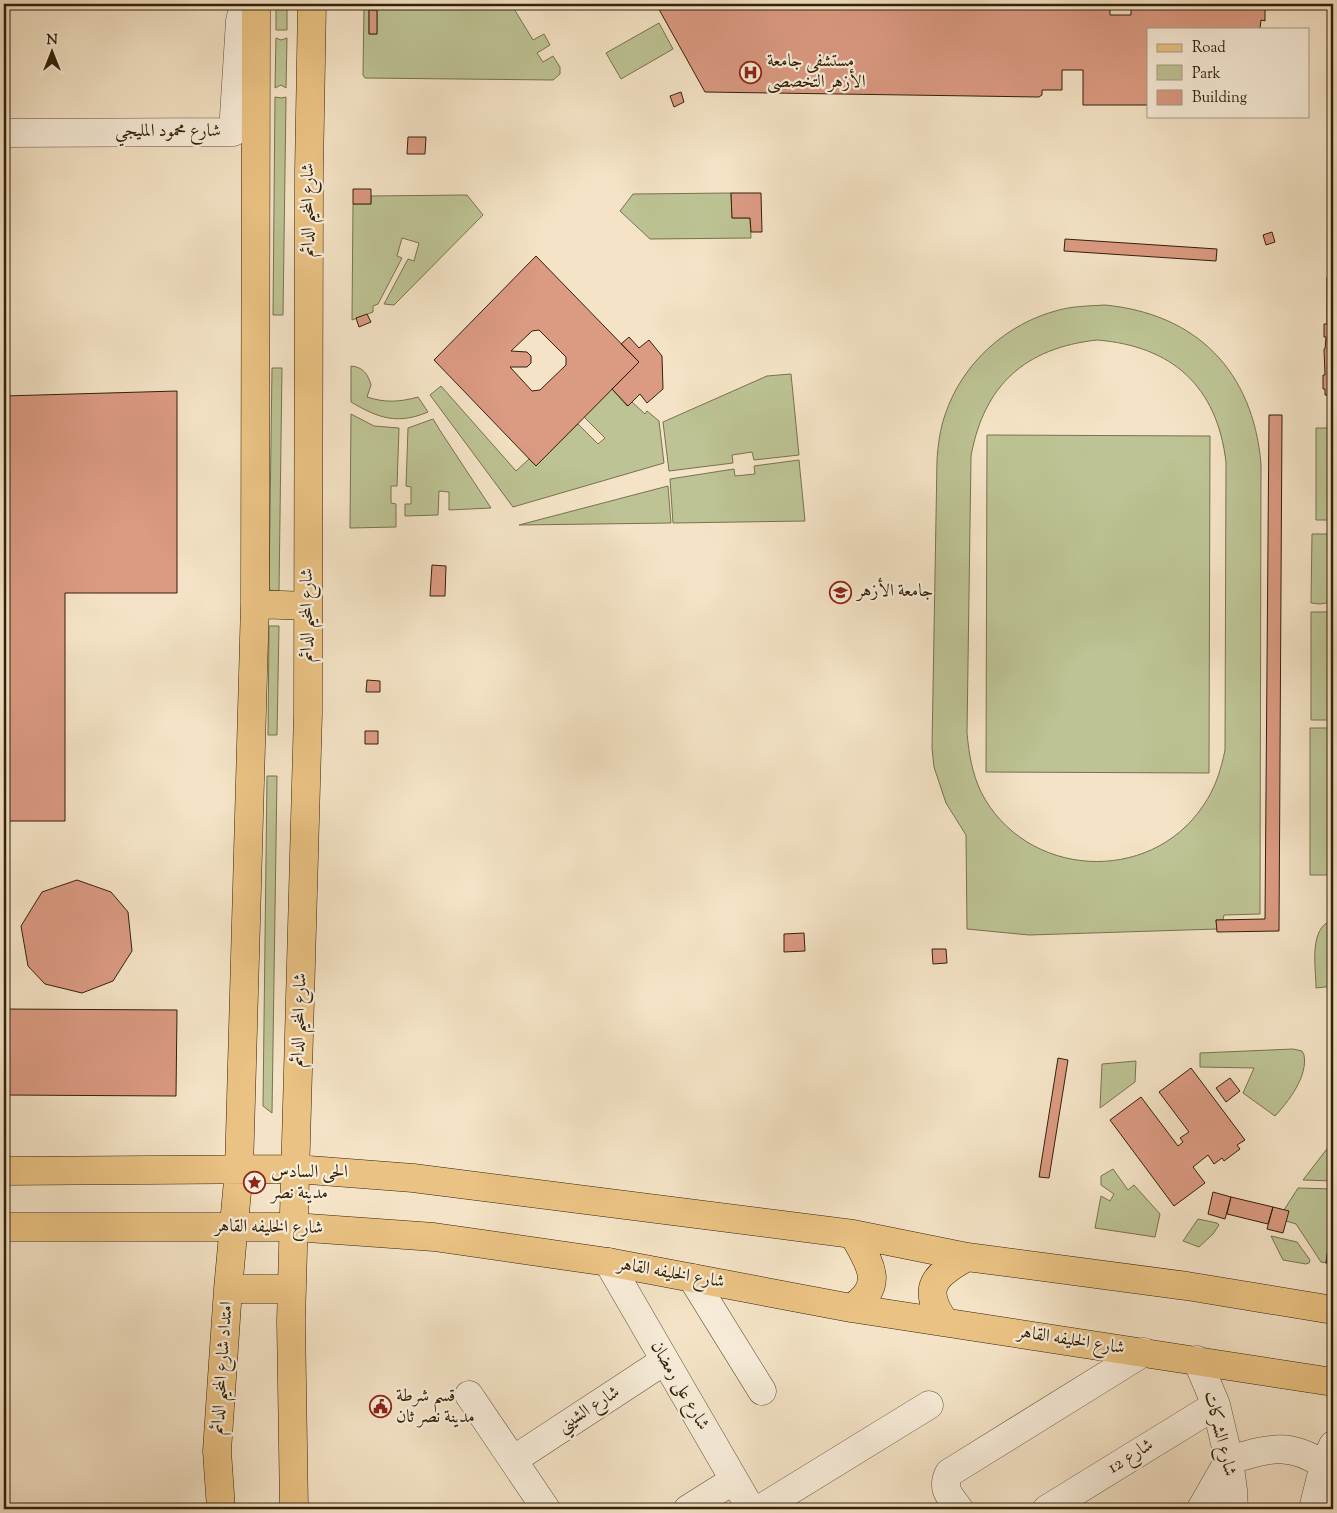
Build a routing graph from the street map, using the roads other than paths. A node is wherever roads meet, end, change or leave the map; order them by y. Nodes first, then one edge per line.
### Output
1 (244, 4) edge
2 (256, 4) edge
3 (312, 4) edge
4 (4, 133) edge
5 (255, 604) junction
6 (308, 606) junction
7 (296, 1169) junction
8 (239, 1170) junction
9 (4, 1171) edge
10 (234, 1226) junction
11 (4, 1227) edge
12 (294, 1227) junction
13 (853, 1234) junction
14 (966, 1257) junction
15 (608, 1262) junction
16 (692, 1278) junction
17 (228, 1289) junction
18 (292, 1289) junction
19 (851, 1308) junction
20 (1333, 1310) edge
21 (945, 1322) junction
22 (1144, 1352) junction
23 (1197, 1360) junction
24 (664, 1361) junction
25 (1333, 1382) edge
26 (762, 1391) dead end
27 (469, 1395) dead end
28 (929, 1405) dead end
29 (1216, 1405) junction
30 (1329, 1455) edge
31 (513, 1460) junction
32 (1229, 1460) junction
33 (734, 1480) junction
34 (221, 1509) edge
35 (294, 1509) edge
36 (546, 1509) edge
37 (688, 1509) edge
38 (751, 1509) edge
39 (760, 1509) edge
40 (959, 1509) edge
41 (1047, 1509) edge
42 (1201, 1509) edge
43 (1234, 1509) edge
44 (1312, 1509) edge

1 - 4 street, شارع محمود المليجي
2 - 5 main road
3 - 6 main road, شارع المخيم الدائم
5 - 6 main road
5 - 8 main road
6 - 7 main road, شارع المخيم الدائم
7 - 8 main road
7 - 12 main road, شارع المخيم الدائم
7 - 13 main road
8 - 9 main road
8 - 10 main road
10 - 11 main road, شارع الخليفه القاهر
10 - 12 main road, شارع الخليفه القاهر
10 - 17 main road, امتداد شارع المخيم الدائم
12 - 15 main road, شارع الخليفه القاهر
12 - 18 main road
13 - 14 main road
13 - 19 main road
14 - 20 main road
14 - 21 main road
15 - 16 main road, شارع الخليفه القاهر
15 - 24 street, شارع على رمضان
16 - 19 main road, شارع الخليفه القاهر
16 - 26 street
17 - 18 main road
17 - 34 main road, امتداد شارع المخيم الدائم
18 - 35 main road
19 - 21 main road, شارع الخليفه القاهر
21 - 22 main road, شارع الخليفه القاهر
22 - 23 main road, شارع الخليفه القاهر
22 - 40 street
23 - 25 main road, شارع الخليفه القاهر
23 - 29 street, شارع الشركات
24 - 31 street, شارع الشيني
24 - 33 street, شارع على رمضان
27 - 31 street
28 - 39 street
29 - 32 street, شارع الشركات
29 - 41 street, شارع 12
30 - 32 street
30 - 44 street
31 - 36 street
32 - 42 street
32 - 43 street, شارع الشركات
33 - 37 street
33 - 38 street, شارع على رمضان

